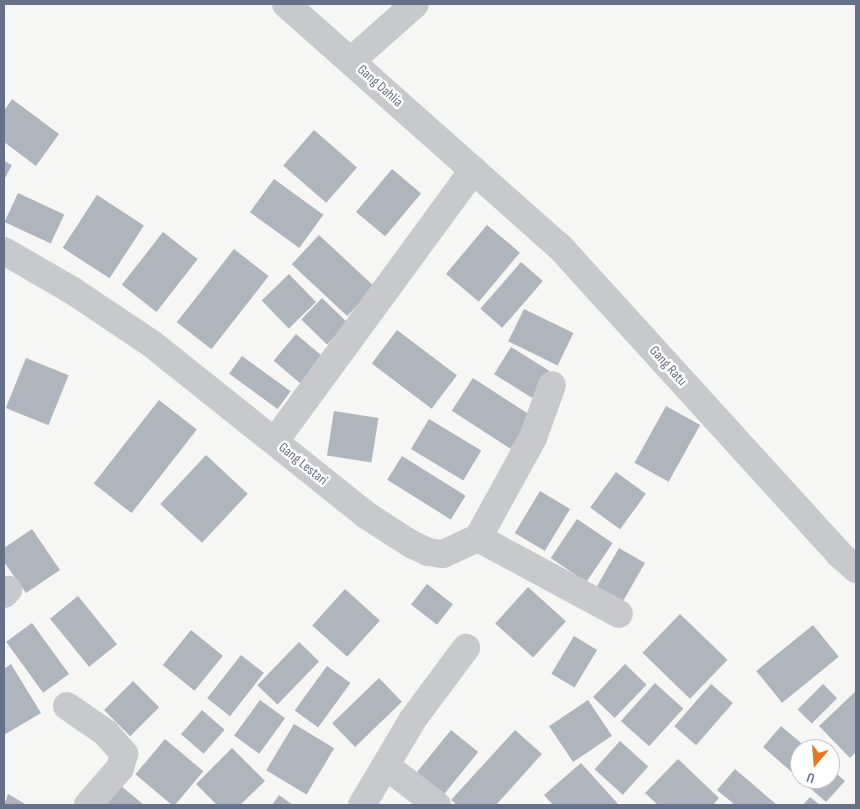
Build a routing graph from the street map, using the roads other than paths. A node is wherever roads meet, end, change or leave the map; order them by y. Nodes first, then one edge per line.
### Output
1 (286, 4) edge
2 (416, 4) edge
3 (352, 60) junction
4 (473, 170) junction
5 (4, 251) edge
6 (552, 385) dead end
7 (275, 441) junction
8 (478, 538) junction
9 (856, 569) edge
10 (619, 614) dead end
11 (466, 648) dead end
12 (67, 706) dead end
13 (386, 766) junction
14 (88, 805) edge
15 (362, 805) edge
16 (437, 805) edge

1 - 3 street, Gang Dahlia
2 - 3 street
3 - 4 street, Gang Dahlia
4 - 7 street
4 - 9 street, Gang Ratu
5 - 7 street, Gang Lestari
6 - 8 street
7 - 8 street, Gang Lestari
8 - 10 street
11 - 13 street
12 - 14 street
13 - 15 street
13 - 16 street

